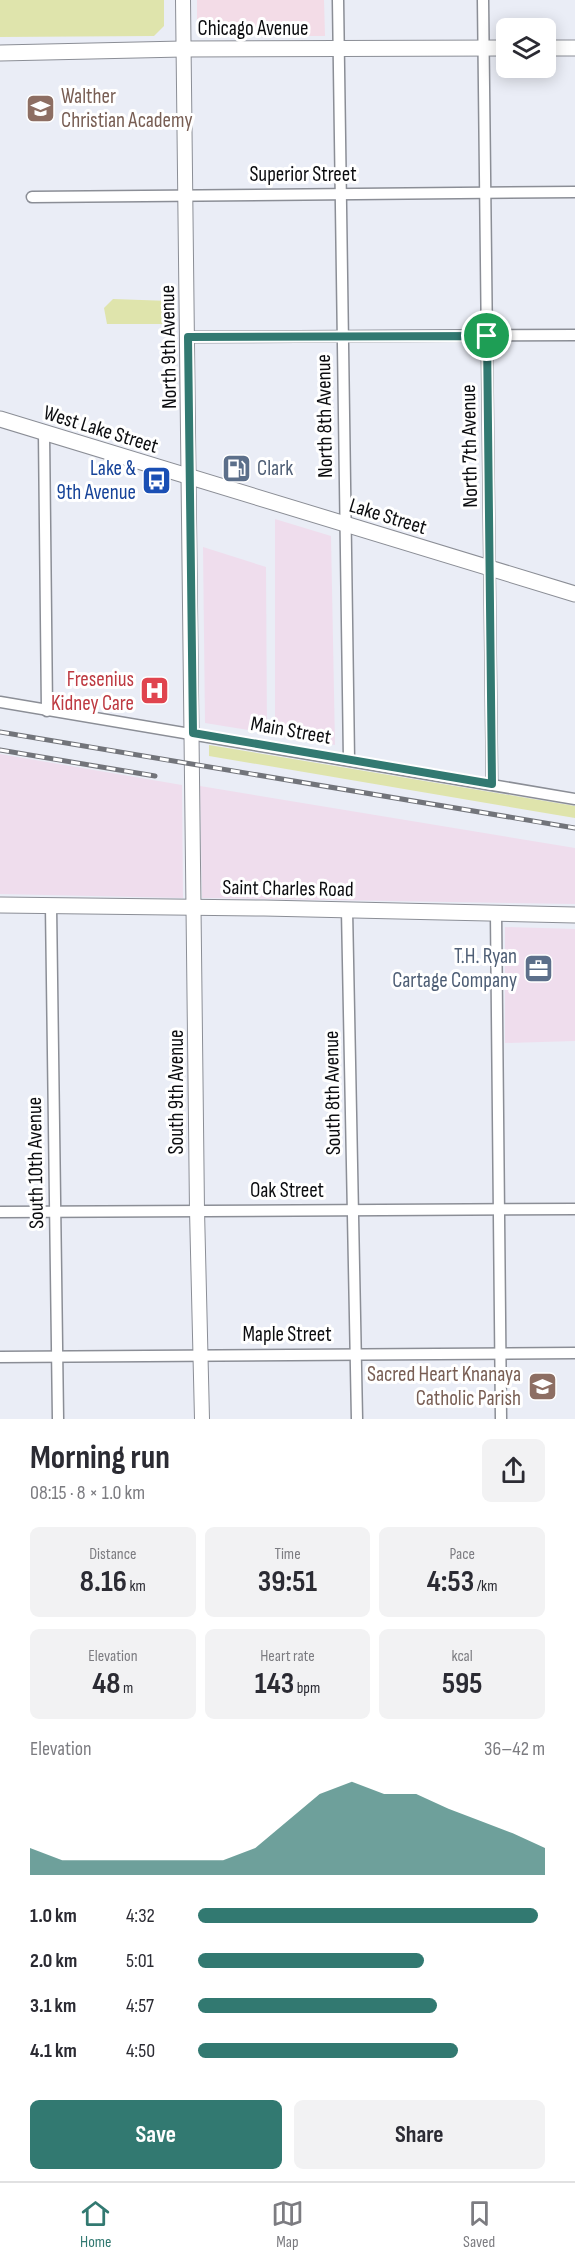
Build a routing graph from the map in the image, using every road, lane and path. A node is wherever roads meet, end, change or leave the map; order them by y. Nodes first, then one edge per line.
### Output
1 (183, 0) edge
2 (338, 0) edge
3 (483, 0) edge
4 (338, 48) junction
5 (483, 48) junction
6 (496, 48) edge
7 (556, 48) edge
8 (575, 48) edge
9 (183, 49) junction
10 (0, 53) edge
11 (575, 192) edge
12 (485, 193) junction
13 (187, 194) junction
14 (340, 194) junction
15 (32, 196) dead end
16 (487, 336) junction
17 (575, 336) edge
18 (188, 337) junction
19 (343, 337) junction
20 (0, 419) edge
21 (44, 433) junction
22 (190, 478) junction
23 (345, 525) junction
24 (490, 569) junction
25 (575, 594) edge
26 (0, 702) edge
27 (47, 711) junction
28 (193, 733) junction
29 (349, 760) junction
30 (193, 765) joint
31 (492, 784) junction
32 (575, 799) edge
33 (0, 905) edge
34 (51, 906) junction
35 (195, 908) junction
36 (347, 910) junction
37 (496, 913) junction
38 (575, 915) edge
39 (354, 1209) junction
40 (575, 1209) edge
41 (197, 1210) junction
42 (500, 1210) junction
43 (55, 1211) junction
44 (0, 1212) edge
45 (501, 1353) junction
46 (575, 1353) edge
47 (356, 1354) junction
48 (201, 1355) junction
49 (57, 1356) junction
50 (0, 1357) edge
51 (58, 1419) edge
52 (202, 1419) edge
53 (357, 1419) edge
54 (501, 1419) edge

1 - 9 street, North 9th Avenue
2 - 4 street, North 8th Avenue
3 - 5 street, North 7th Avenue
4 - 5 main road, Chicago Avenue
4 - 9 main road, Chicago Avenue
4 - 14 street, North 8th Avenue
5 - 6 main road, Chicago Avenue
5 - 12 street, North 7th Avenue
7 - 8 main road
9 - 10 main road, Chicago Avenue
9 - 13 street, North 9th Avenue
11 - 12 street, Superior Street
12 - 14 street, Superior Street
12 - 16 street, North 7th Avenue
13 - 14 street, Superior Street
13 - 15 street, Superior Street
13 - 18 street, North 9th Avenue
14 - 19 street, North 8th Avenue
16 - 17 street
16 - 19 street
16 - 24 street, North 7th Avenue
18 - 19 street
18 - 22 street, North 9th Avenue
19 - 23 street, North 8th Avenue
20 - 21 main road, West Lake Street
21 - 22 main road, West Lake Street
21 - 27 street
22 - 23 main road, Lake Street
22 - 28 street, North 9th Avenue
23 - 24 main road, Lake Street
23 - 29 street, North 8th Avenue
24 - 25 main road, Lake Street
24 - 31 street, North 7th Avenue
26 - 27 street, Main Street
27 - 28 street, Main Street
28 - 29 street, Main Street
28 - 30 street, North 9th Avenue
29 - 31 street, Main Street
30 - 35 street, South 9th Avenue
31 - 32 street, Main Street
33 - 34 main road, Saint Charles Road
34 - 35 main road, Saint Charles Road
34 - 43 street, South 10th Avenue
35 - 36 main road, Saint Charles Road
35 - 41 street, South 9th Avenue
36 - 37 main road, Saint Charles Road
36 - 39 street, South 8th Avenue
37 - 38 main road, Saint Charles Road
37 - 42 street
39 - 41 street, Oak Street
39 - 42 street, Oak Street
39 - 47 street, South 8th Avenue
40 - 42 street, Oak Street
41 - 43 street, Oak Street
41 - 48 street, South 9th Avenue
42 - 45 street
43 - 44 street, Oak Street
43 - 49 street, South 10th Avenue
45 - 46 street, Maple Street
45 - 47 street, Maple Street
45 - 54 street
47 - 48 street, Maple Street
47 - 53 street, South 8th Avenue
48 - 49 street, Maple Street
48 - 52 street, South 9th Avenue
49 - 50 street, Maple Street
49 - 51 street, South 10th Avenue

